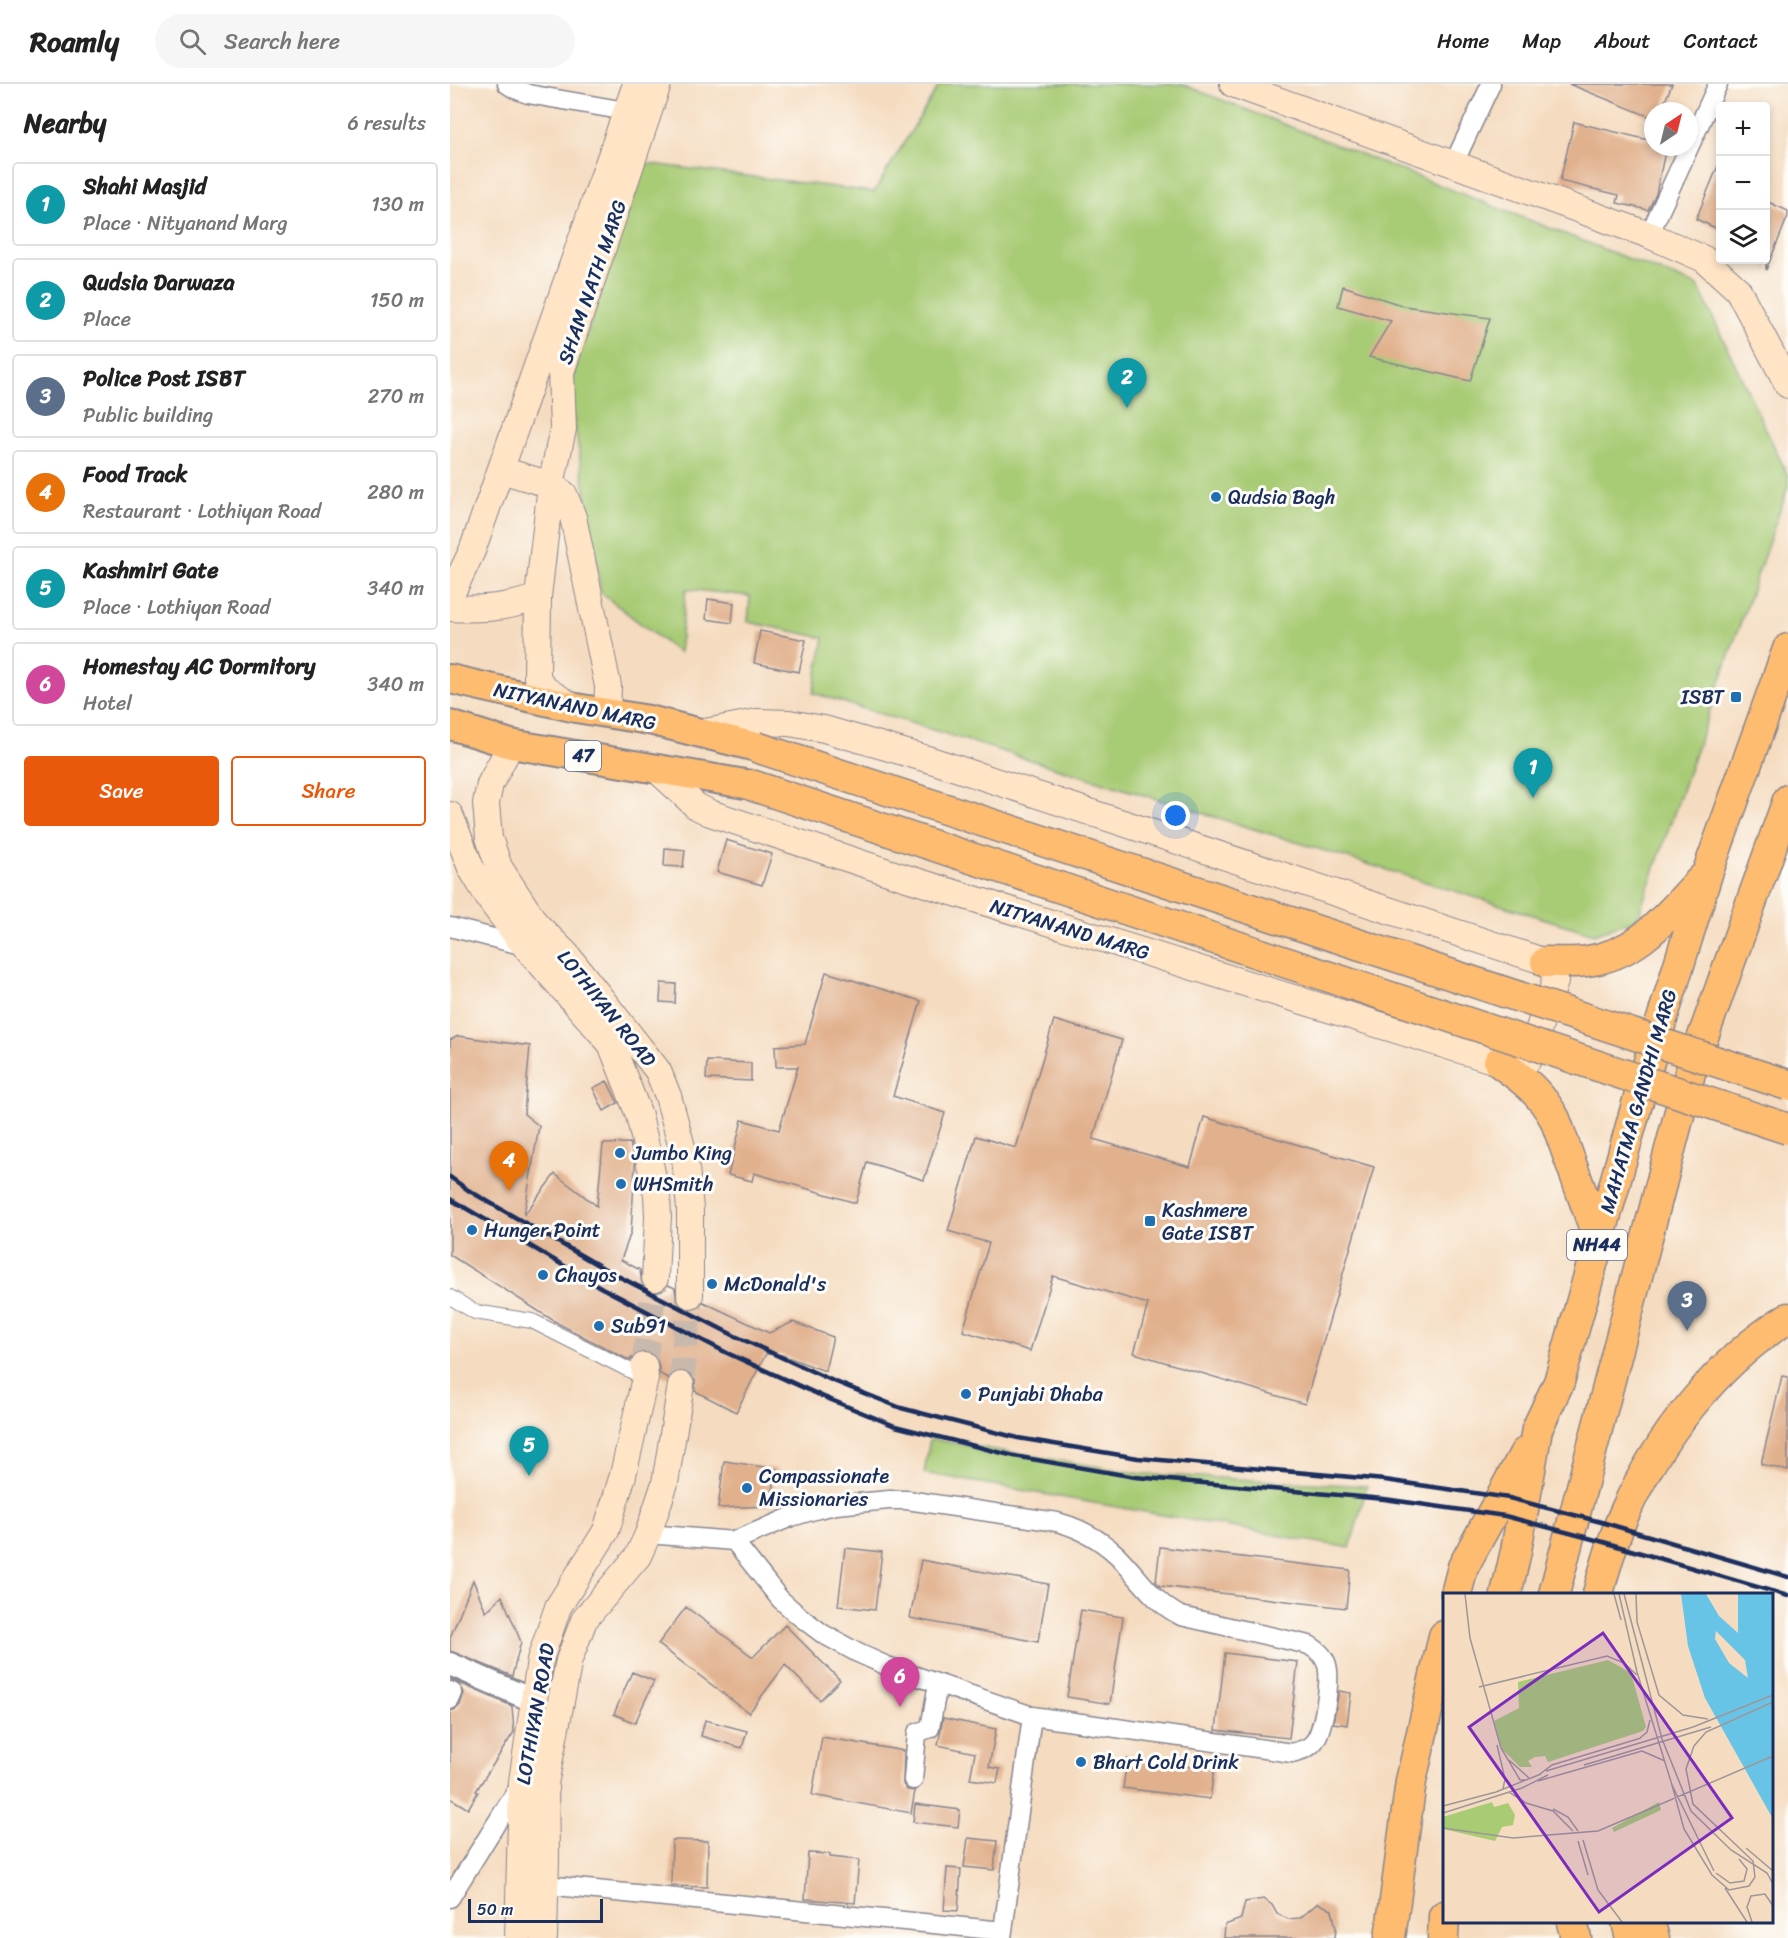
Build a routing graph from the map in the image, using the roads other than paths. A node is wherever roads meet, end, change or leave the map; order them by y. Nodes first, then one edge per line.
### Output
1 (507, 84) edge
2 (636, 84) edge
3 (658, 84) edge
4 (1233, 84) edge
5 (1491, 84) edge
6 (1718, 84) edge
7 (626, 111) junction
8 (1454, 163) junction
9 (1649, 235) junction
10 (1788, 386) edge
11 (501, 470) junction
12 (551, 485) junction
13 (450, 597) edge
14 (538, 597) junction
15 (450, 608) edge
16 (1788, 649) edge
17 (450, 679) edge
18 (576, 708) junction
19 (607, 712) junction
20 (450, 725) edge
21 (699, 733) junction
22 (511, 744) junction
23 (756, 747) joint
24 (655, 768) junction
25 (751, 784) joint
26 (1788, 800) edge
27 (450, 815) edge
28 (1707, 874) junction
29 (450, 927) edge
30 (525, 946) junction
31 (1546, 962) junction
32 (1499, 1062) junction
33 (1788, 1085) edge
34 (1788, 1129) edge
35 (1598, 1238) junction
36 (655, 1278) tunnel mouth
37 (690, 1294) tunnel mouth
38 (450, 1298) edge
39 (1788, 1318) edge
40 (645, 1372) joint
41 (681, 1385) tunnel mouth
42 (1537, 1429) junction
43 (648, 1534) junction
44 (734, 1541) junction
45 (1456, 1593) edge
46 (1506, 1593) edge
47 (1554, 1593) edge
48 (1598, 1593) edge
49 (1443, 1640) edge
50 (450, 1664) edge
51 (938, 1684) junction
52 (450, 1691) edge
53 (450, 1700) edge
54 (534, 1701) junction
55 (1032, 1716) junction
56 (913, 1780) dead end
57 (522, 1781) junction
58 (546, 1885) junction
59 (450, 1898) edge
60 (1444, 1923) edge
61 (1572, 1923) edge
62 (1627, 1923) edge
63 (1649, 1923) edge
64 (1003, 1935) edge
65 (1390, 1937) edge
66 (518, 1938) edge
67 (544, 1938) edge
68 (1443, 1938) edge
69 (1576, 1938) edge
70 (1631, 1938) edge
71 (1654, 1938) edge

1 - 7 street
2 - 7 main road, SHAM NATH MARG
3 - 12 main road, SHAM NATH MARG
4 - 8 main road
5 - 8 street
6 - 9 street
7 - 11 main road, SHAM NATH MARG
8 - 9 main road
9 - 10 main road
11 - 12 main road
11 - 13 main road, SHAM NATH MARG
12 - 14 main road, SHAM NATH MARG
12 - 19 main road
14 - 15 main road
14 - 18 main road, SHAM NATH MARG
16 - 28 highway, MAHATMA GANDHI MARG
17 - 18 main road, NITYANAND MARG
18 - 19 main road, NITYANAND MARG
19 - 21 main road, NITYANAND MARG
20 - 22 main road, 47
21 - 23 main road, NITYANAND MARG
21 - 31 main road, NITYANAND MARG
22 - 24 main road, 47
22 - 37 main road, LOTHIYAN ROAD
23 - 33 highway, bridge
24 - 25 main road, 47
24 - 32 main road, NITYANAND MARG
25 - 34 highway, bridge
26 - 47 highway
27 - 30 main road, LOTHIYAN ROAD
28 - 31 highway
28 - 35 highway, MAHATMA GANDHI MARG / NH44
29 - 30 street
30 - 36 main road, LOTHIYAN ROAD
31 - 32 main road
32 - 35 highway
35 - 42 highway, MAHATMA GANDHI MARG / NH44
38 - 40 street
39 - 48 highway
40 - 54 main road, LOTHIYAN ROAD
41 - 43 main road, LOTHIYAN ROAD
42 - 45 highway
42 - 46 highway, MAHATMA GANDHI MARG
43 - 44 street
43 - 58 main road, LOTHIYAN ROAD
44 - 51 street
44 - 55 street
49 - 65 highway
50 - 54 street
51 - 55 street
51 - 56 street
52 - 53 street
54 - 57 main road, LOTHIYAN ROAD
55 - 64 street
57 - 59 street
57 - 66 main road, LOTHIYAN ROAD
58 - 64 street
58 - 67 main road, LOTHIYAN ROAD
60 - 68 highway
61 - 69 highway
62 - 70 highway
63 - 71 highway

